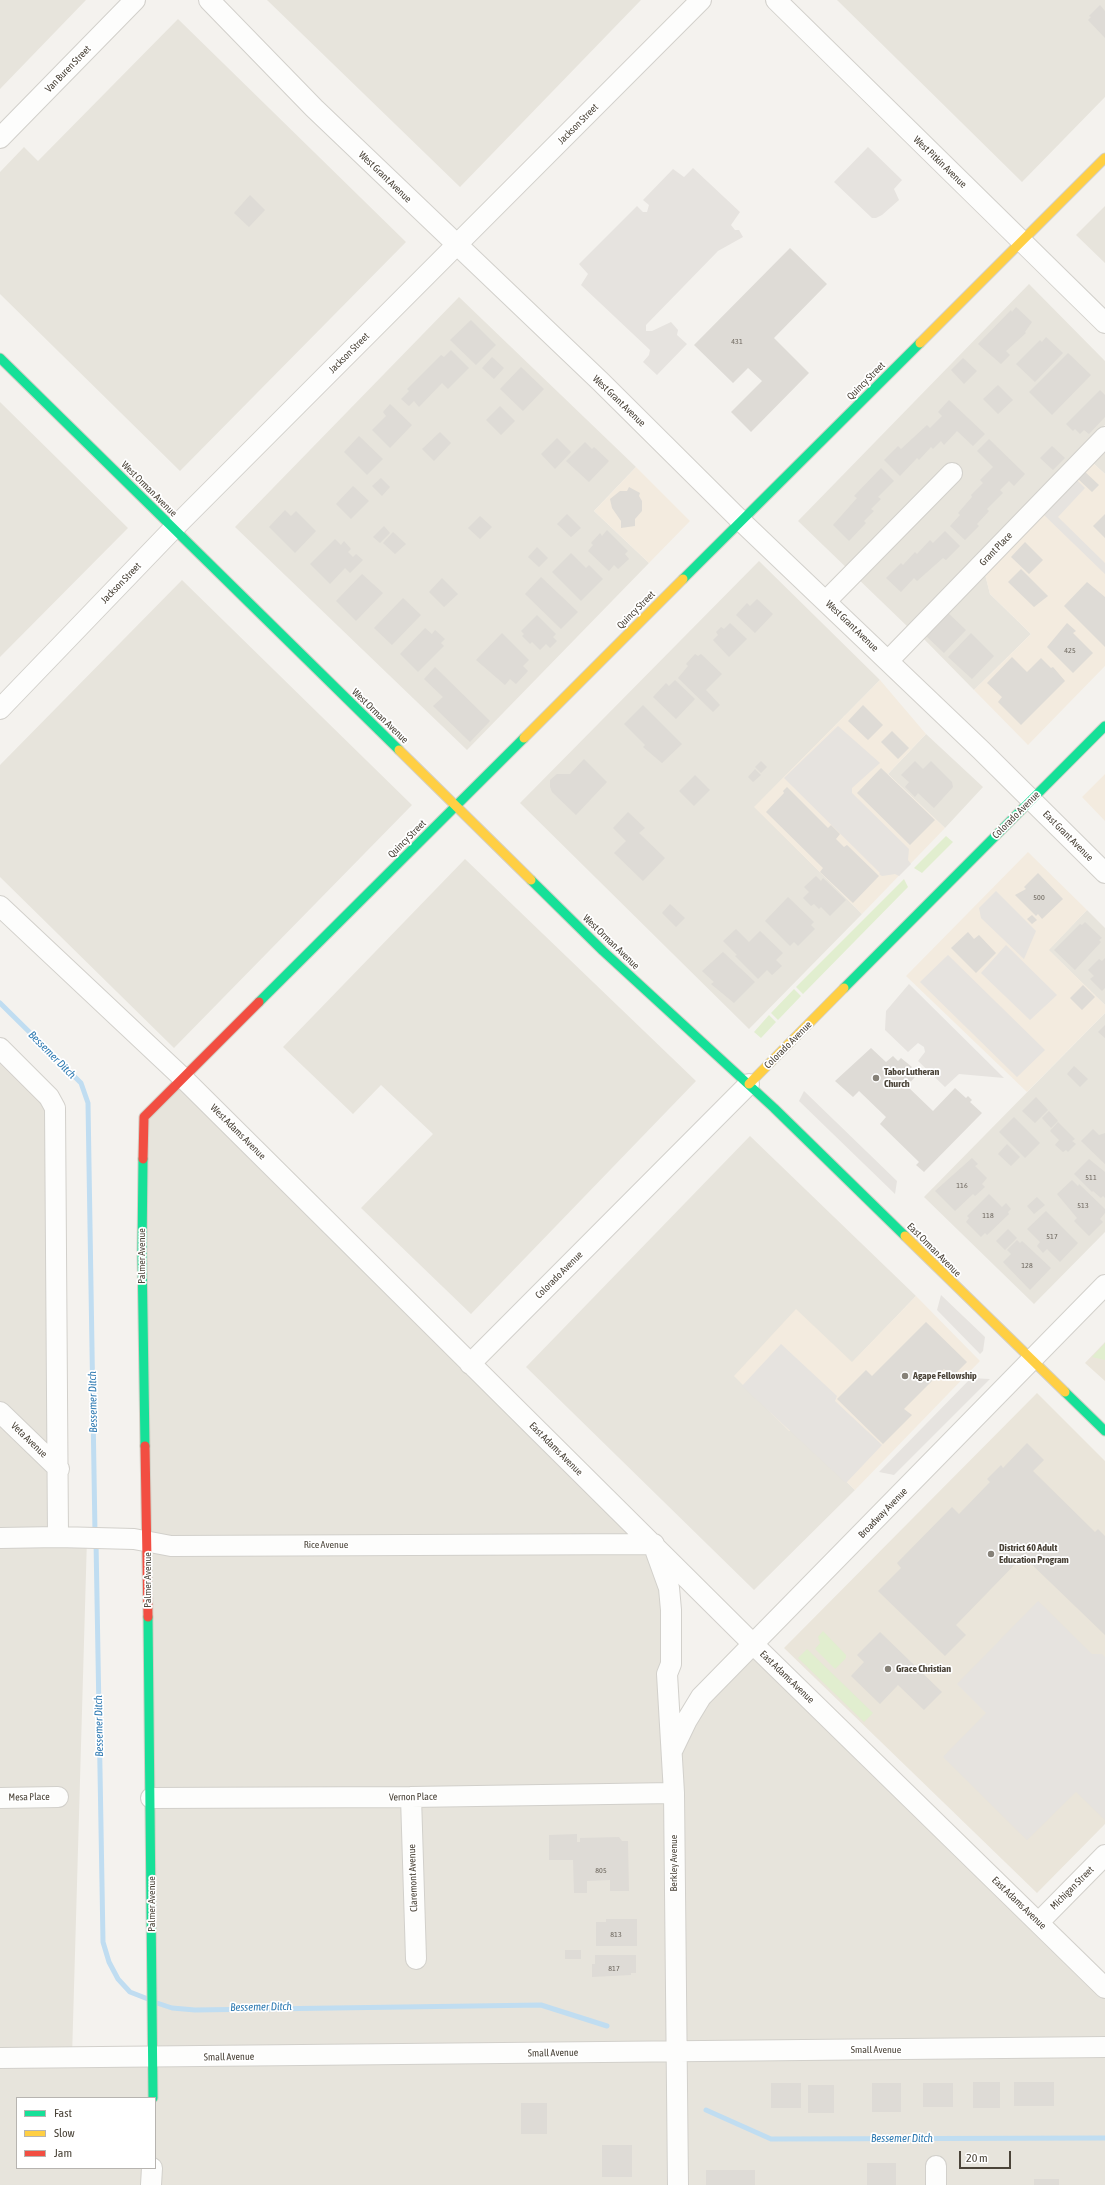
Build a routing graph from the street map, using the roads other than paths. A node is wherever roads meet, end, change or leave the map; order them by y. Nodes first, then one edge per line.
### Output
1 (135, 0) edge
2 (209, 0) edge
3 (701, 0) edge
4 (776, 0) edge
5 (0, 138) edge
6 (1105, 158) edge
7 (1022, 241) junction
8 (456, 245) junction
9 (1105, 323) edge
10 (0, 358) edge
11 (1105, 437) edge
12 (952, 473) dead end
13 (741, 521) junction
14 (174, 528) junction
15 (826, 601) junction
16 (888, 661) junction
17 (0, 709) edge
18 (1105, 726) edge
19 (1031, 800) junction
20 (456, 806) junction
21 (1105, 872) edge
22 (0, 906) edge
23 (0, 1048) edge
24 (183, 1078) junction
25 (749, 1084) junction
26 (1105, 1285) edge
27 (1031, 1360) junction
28 (470, 1364) junction
29 (0, 1412) edge
30 (1105, 1431) edge
31 (59, 1469) junction
32 (58, 1537) junction
33 (0, 1538) edge
34 (148, 1543) junction
35 (654, 1544) junction
36 (754, 1645) junction
37 (673, 1749) junction
38 (674, 1793) junction
39 (58, 1797) dead end
40 (411, 1797) junction
41 (0, 1798) edge
42 (151, 1798) junction
43 (1105, 1855) edge
44 (1039, 1922) junction
45 (416, 1959) dead end
46 (1105, 1988) edge
47 (1105, 2047) edge
48 (677, 2052) junction
49 (0, 2058) edge
50 (154, 2058) junction
51 (153, 2097) edge
52 (152, 2169) edge
53 (151, 2185) edge
54 (678, 2185) edge

1 - 5 street, Van Buren Street
2 - 8 street, West Grant Avenue
3 - 8 street, Jackson Street
4 - 7 street, West Pitkin Avenue
6 - 7 street, Quincy Street
7 - 9 street, West Pitkin Avenue
7 - 13 street, Quincy Street
8 - 13 street, West Grant Avenue
8 - 14 street, Jackson Street
10 - 14 street, West Orman Avenue
11 - 16 street, Grant Place
12 - 15 street
13 - 15 street, West Grant Avenue
13 - 20 street, Quincy Street
14 - 17 street, Jackson Street
14 - 20 street, West Orman Avenue
15 - 16 street, West Grant Avenue
16 - 19 street, West Grant Avenue
18 - 19 street, Colorado Avenue
19 - 21 street, East Grant Avenue
19 - 25 street, Colorado Avenue
20 - 24 street, Quincy Street
20 - 25 street, West Orman Avenue
22 - 24 street, West Adams Avenue
23 - 31 street
24 - 28 street, West Adams Avenue
24 - 34 street, Palmer Avenue
25 - 27 street, East Orman Avenue
25 - 28 street, Colorado Avenue
26 - 27 street, Broadway Avenue
27 - 30 street, East Orman Avenue
27 - 36 street, Broadway Avenue
28 - 35 street, East Adams Avenue
29 - 31 street, Veta Avenue
31 - 32 street
32 - 33 street, Rice Avenue
32 - 34 street, Rice Avenue
34 - 35 street, Rice Avenue
34 - 42 street, Palmer Avenue
35 - 36 street, East Adams Avenue
35 - 37 street, Berkley Avenue
36 - 37 street, Broadway Avenue
36 - 44 street, East Adams Avenue
37 - 38 street, Berkley Avenue
38 - 40 street, Vernon Place
38 - 48 street, Berkley Avenue
39 - 41 street, Mesa Place
40 - 42 street, Vernon Place
40 - 45 street, Claremont Avenue
42 - 50 street, Palmer Avenue
43 - 44 street, Michigan Street
44 - 46 street, East Adams Avenue
47 - 48 street, Small Avenue
48 - 50 street, Small Avenue
48 - 54 street, Berkley Avenue
49 - 50 street, Small Avenue
50 - 51 street, Palmer Avenue
52 - 53 street

